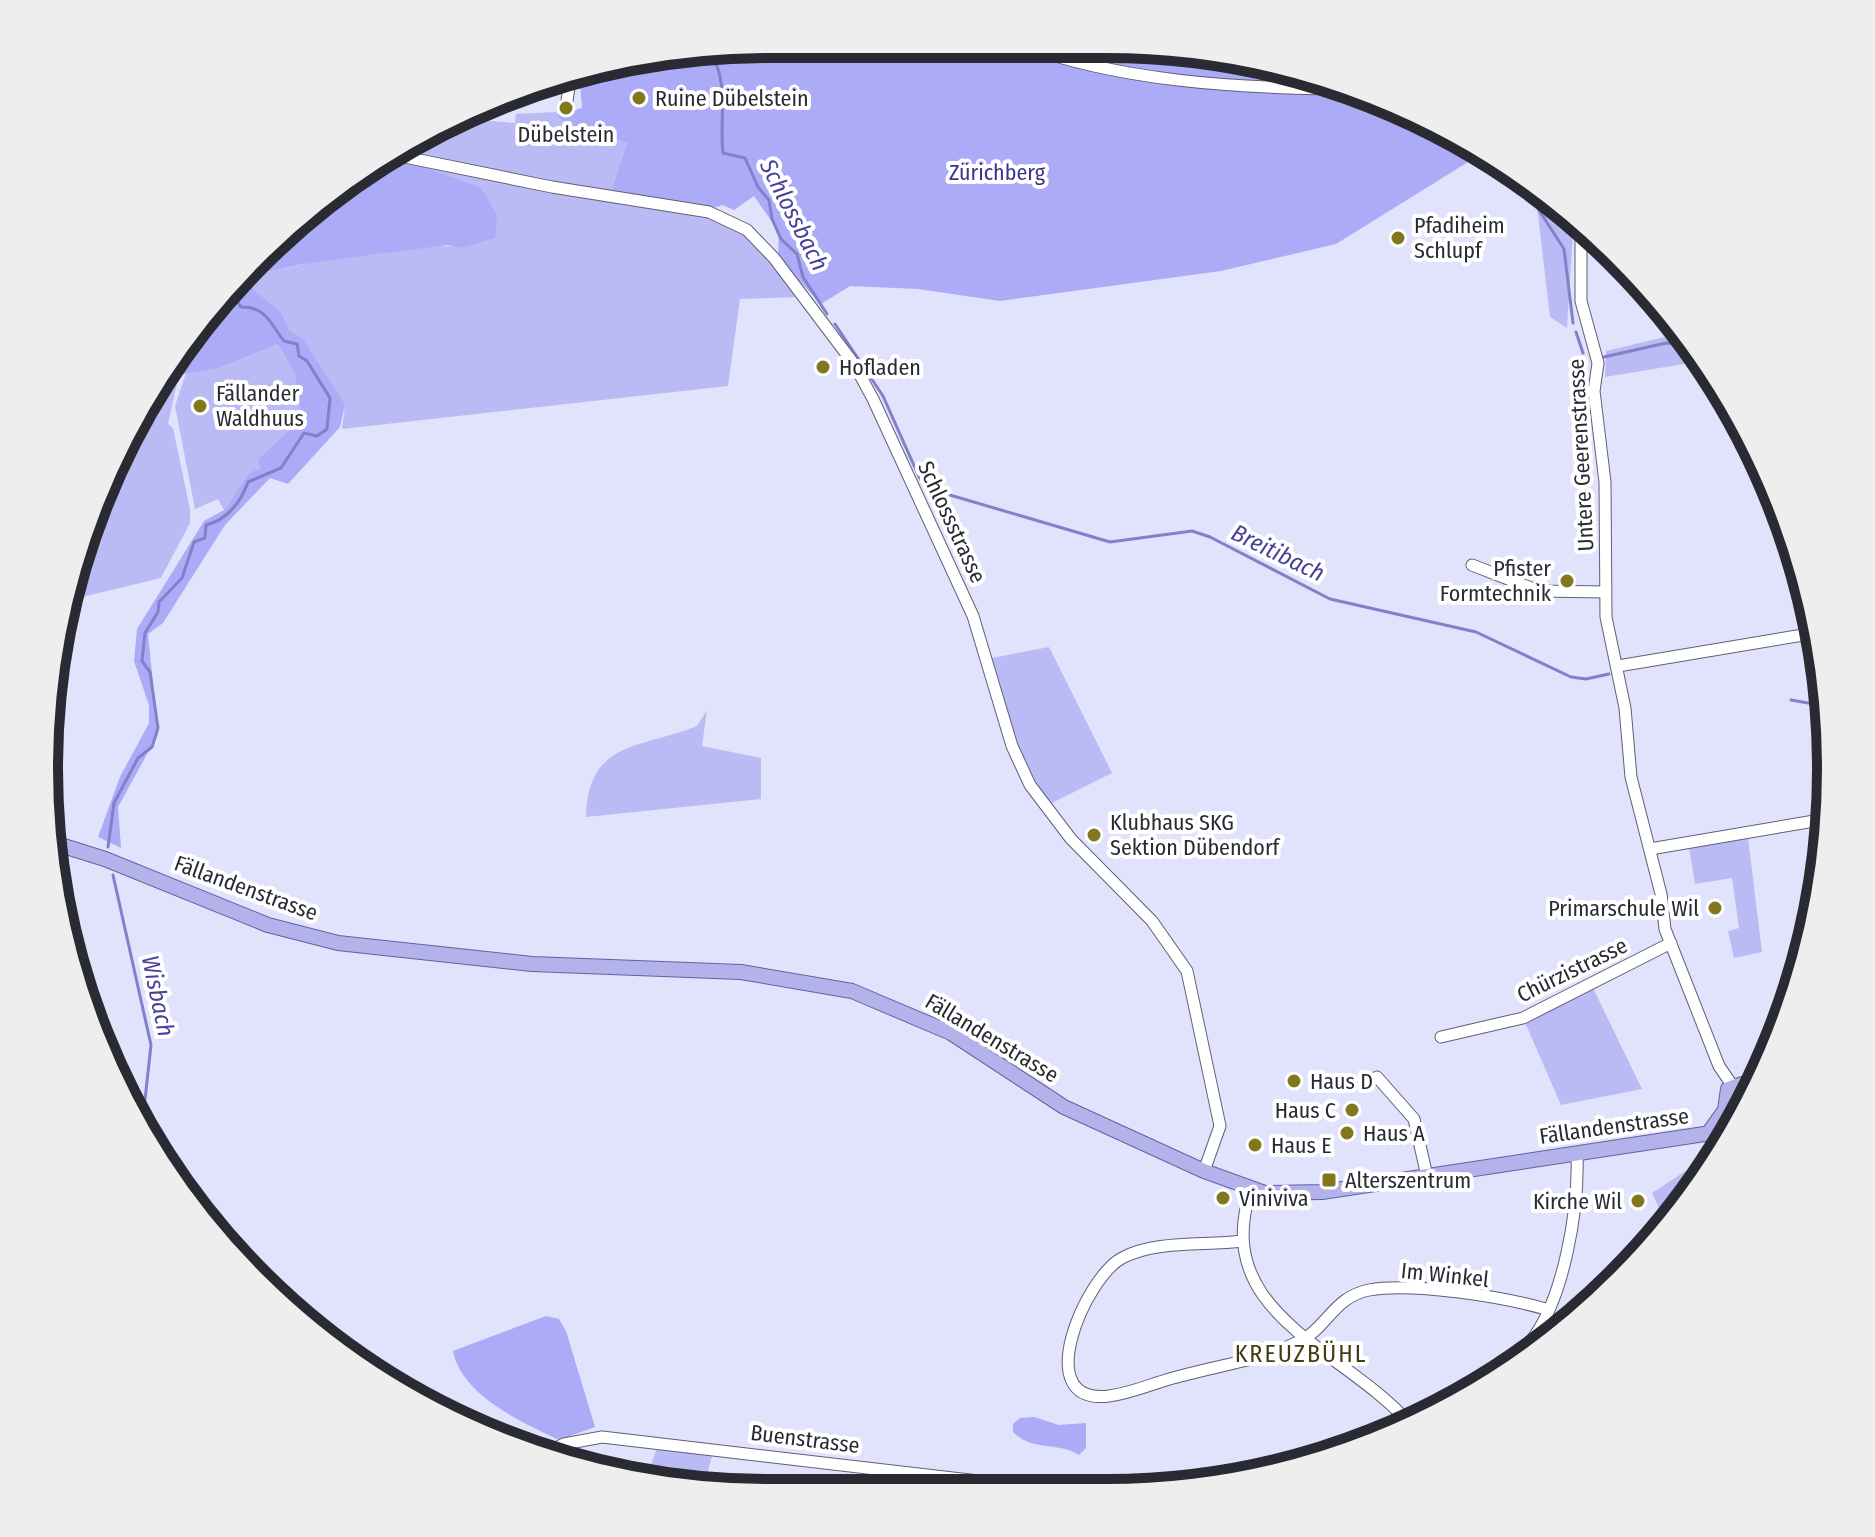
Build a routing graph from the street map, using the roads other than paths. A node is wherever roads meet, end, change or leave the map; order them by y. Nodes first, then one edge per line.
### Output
1 (1063, 58) edge
2 (569, 87) edge
3 (1308, 87) edge
4 (566, 108) dead end
5 (406, 157) edge
6 (1581, 240) edge
7 (1472, 565) dead end
8 (1605, 592) junction
9 (1804, 635) edge
10 (1618, 666) junction
11 (1814, 821) edge
12 (63, 846) edge
13 (1650, 849) junction
14 (1671, 943) junction
15 (1441, 1037) dead end
16 (1377, 1077) dead end
17 (1732, 1085) junction
18 (1743, 1085) edge
19 (1711, 1133) junction
20 (1713, 1137) edge
21 (1577, 1155) junction
22 (1204, 1171) junction
23 (1427, 1176) junction
24 (1251, 1190) junction
25 (1242, 1241) junction
26 (1549, 1310) junction
27 (1534, 1335) edge
28 (1305, 1339) junction
29 (1400, 1415) edge
30 (558, 1447) edge
31 (961, 1479) edge

1 - 3 street
2 - 4 street
5 - 22 street, Schlossstrasse
6 - 8 street, Untere Geerenstrasse
7 - 8 street
8 - 10 street, Untere Geerenstrasse
9 - 10 street
10 - 13 street, Untere Geerenstrasse
11 - 13 street
12 - 22 main road, Fällandenstrasse
13 - 14 street, Untere Geerenstrasse
14 - 15 street, Chürzistrasse
14 - 17 street, Untere Geerenstrasse
16 - 23 street
17 - 18 main road
17 - 19 main road
19 - 20 main road
19 - 21 main road, Fällandenstrasse
21 - 23 main road, Fällandenstrasse
21 - 26 street
22 - 24 main road, Fällandenstrasse
23 - 24 main road, Fällandenstrasse
24 - 25 street
25 - 28 street
25 - 28 street
26 - 27 street
26 - 28 street, Im Winkel
28 - 29 street
30 - 31 street, Buenstrasse

